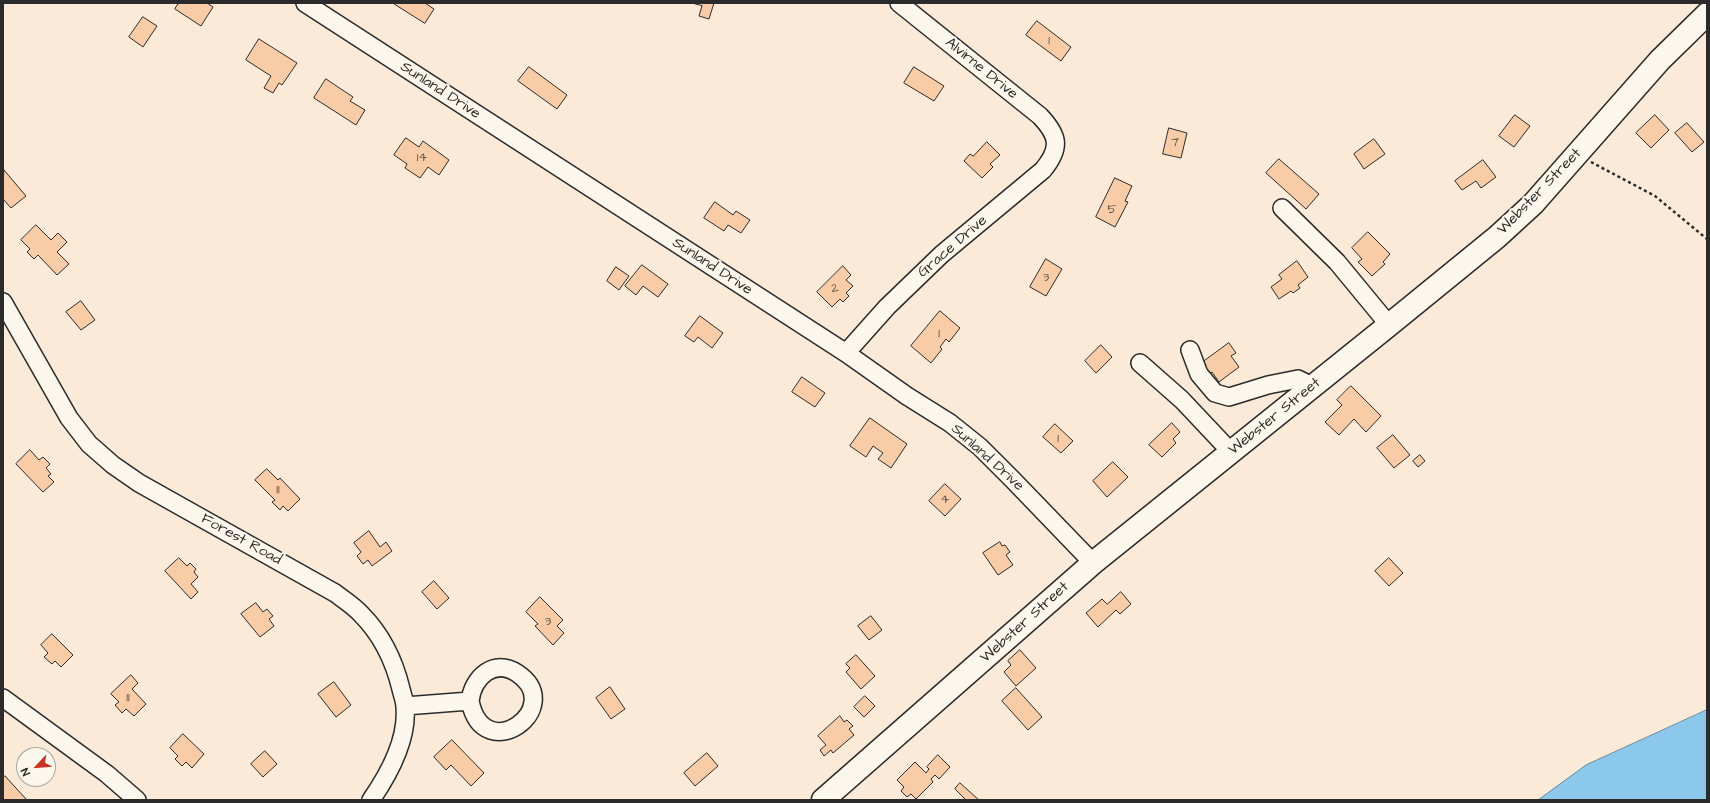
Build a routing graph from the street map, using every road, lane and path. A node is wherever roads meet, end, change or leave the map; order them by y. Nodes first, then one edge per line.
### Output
1 (305, 3) edge
2 (899, 3) edge
3 (1707, 14) edge
4 (1056, 141) joint
5 (1576, 155) junction
6 (1282, 208) dead end
7 (1707, 239) edge
8 (3, 302) edge
9 (1389, 325) junction
10 (1190, 350) dead end
11 (846, 353) junction
12 (1140, 363) dead end
13 (1312, 386) junction
14 (1231, 452) junction
15 (1093, 563) junction
16 (3, 698) edge
17 (470, 701) dead end
18 (405, 706) junction
19 (137, 800) edge
20 (370, 800) edge
21 (823, 800) edge

1 - 11 street, Sunland Drive
2 - 4 street, Alvirne Drive
3 - 5 main road, Webster Street
4 - 11 street, Grace Drive
5 - 7 path
5 - 9 main road, Webster Street
6 - 9 street
8 - 18 street, Forest Road
9 - 13 main road, Webster Street
10 - 13 street
11 - 15 street, Sunland Drive
12 - 14 street
13 - 14 main road, Webster Street
14 - 15 main road, Webster Street
15 - 21 main road, Webster Street
16 - 19 street
17 - 18 street
18 - 20 street, Forest Road

